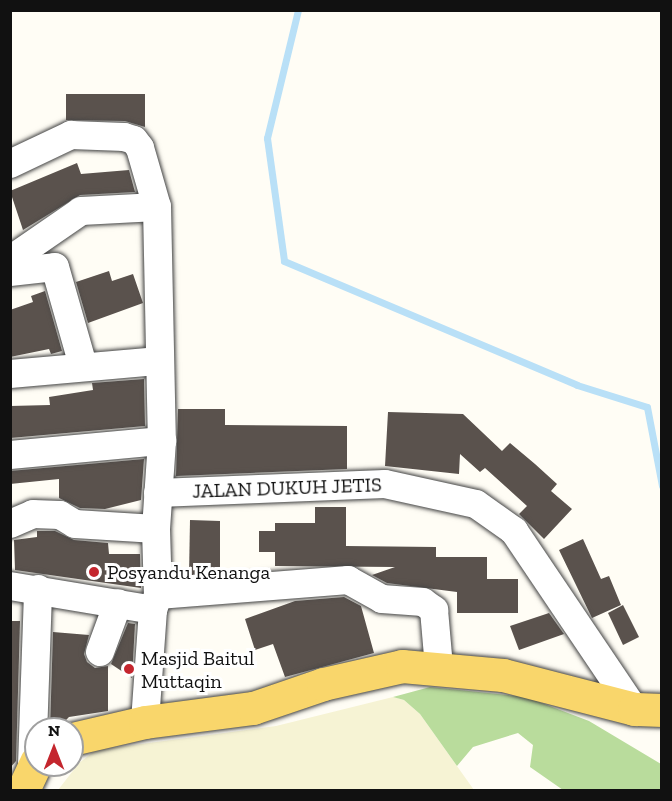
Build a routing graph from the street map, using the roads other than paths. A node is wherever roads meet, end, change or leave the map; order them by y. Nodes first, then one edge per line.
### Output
1 (10, 164) edge
2 (157, 207) junction
3 (10, 260) edge
4 (10, 272) edge
5 (159, 361) junction
6 (83, 366) junction
7 (10, 374) edge
8 (162, 441) junction
9 (10, 455) edge
10 (158, 493) junction
11 (10, 524) edge
12 (156, 529) junction
13 (24, 588) edge
14 (118, 603) junction
15 (155, 603) junction
16 (100, 651) dead end
17 (439, 667) junction
18 (648, 710) edge
19 (28, 717) edge
20 (145, 722) junction
21 (84, 737) edge

1 - 2 street
2 - 3 street
2 - 5 street
4 - 6 street
5 - 6 street
5 - 8 street
6 - 7 street
8 - 9 street
8 - 10 street
10 - 12 street
10 - 18 street, JALAN DUKUH JETIS
11 - 12 street
12 - 15 street
13 - 14 street
13 - 19 street
14 - 15 street
14 - 16 street
15 - 17 street
15 - 20 street
17 - 18 main road
17 - 20 main road
20 - 21 main road

